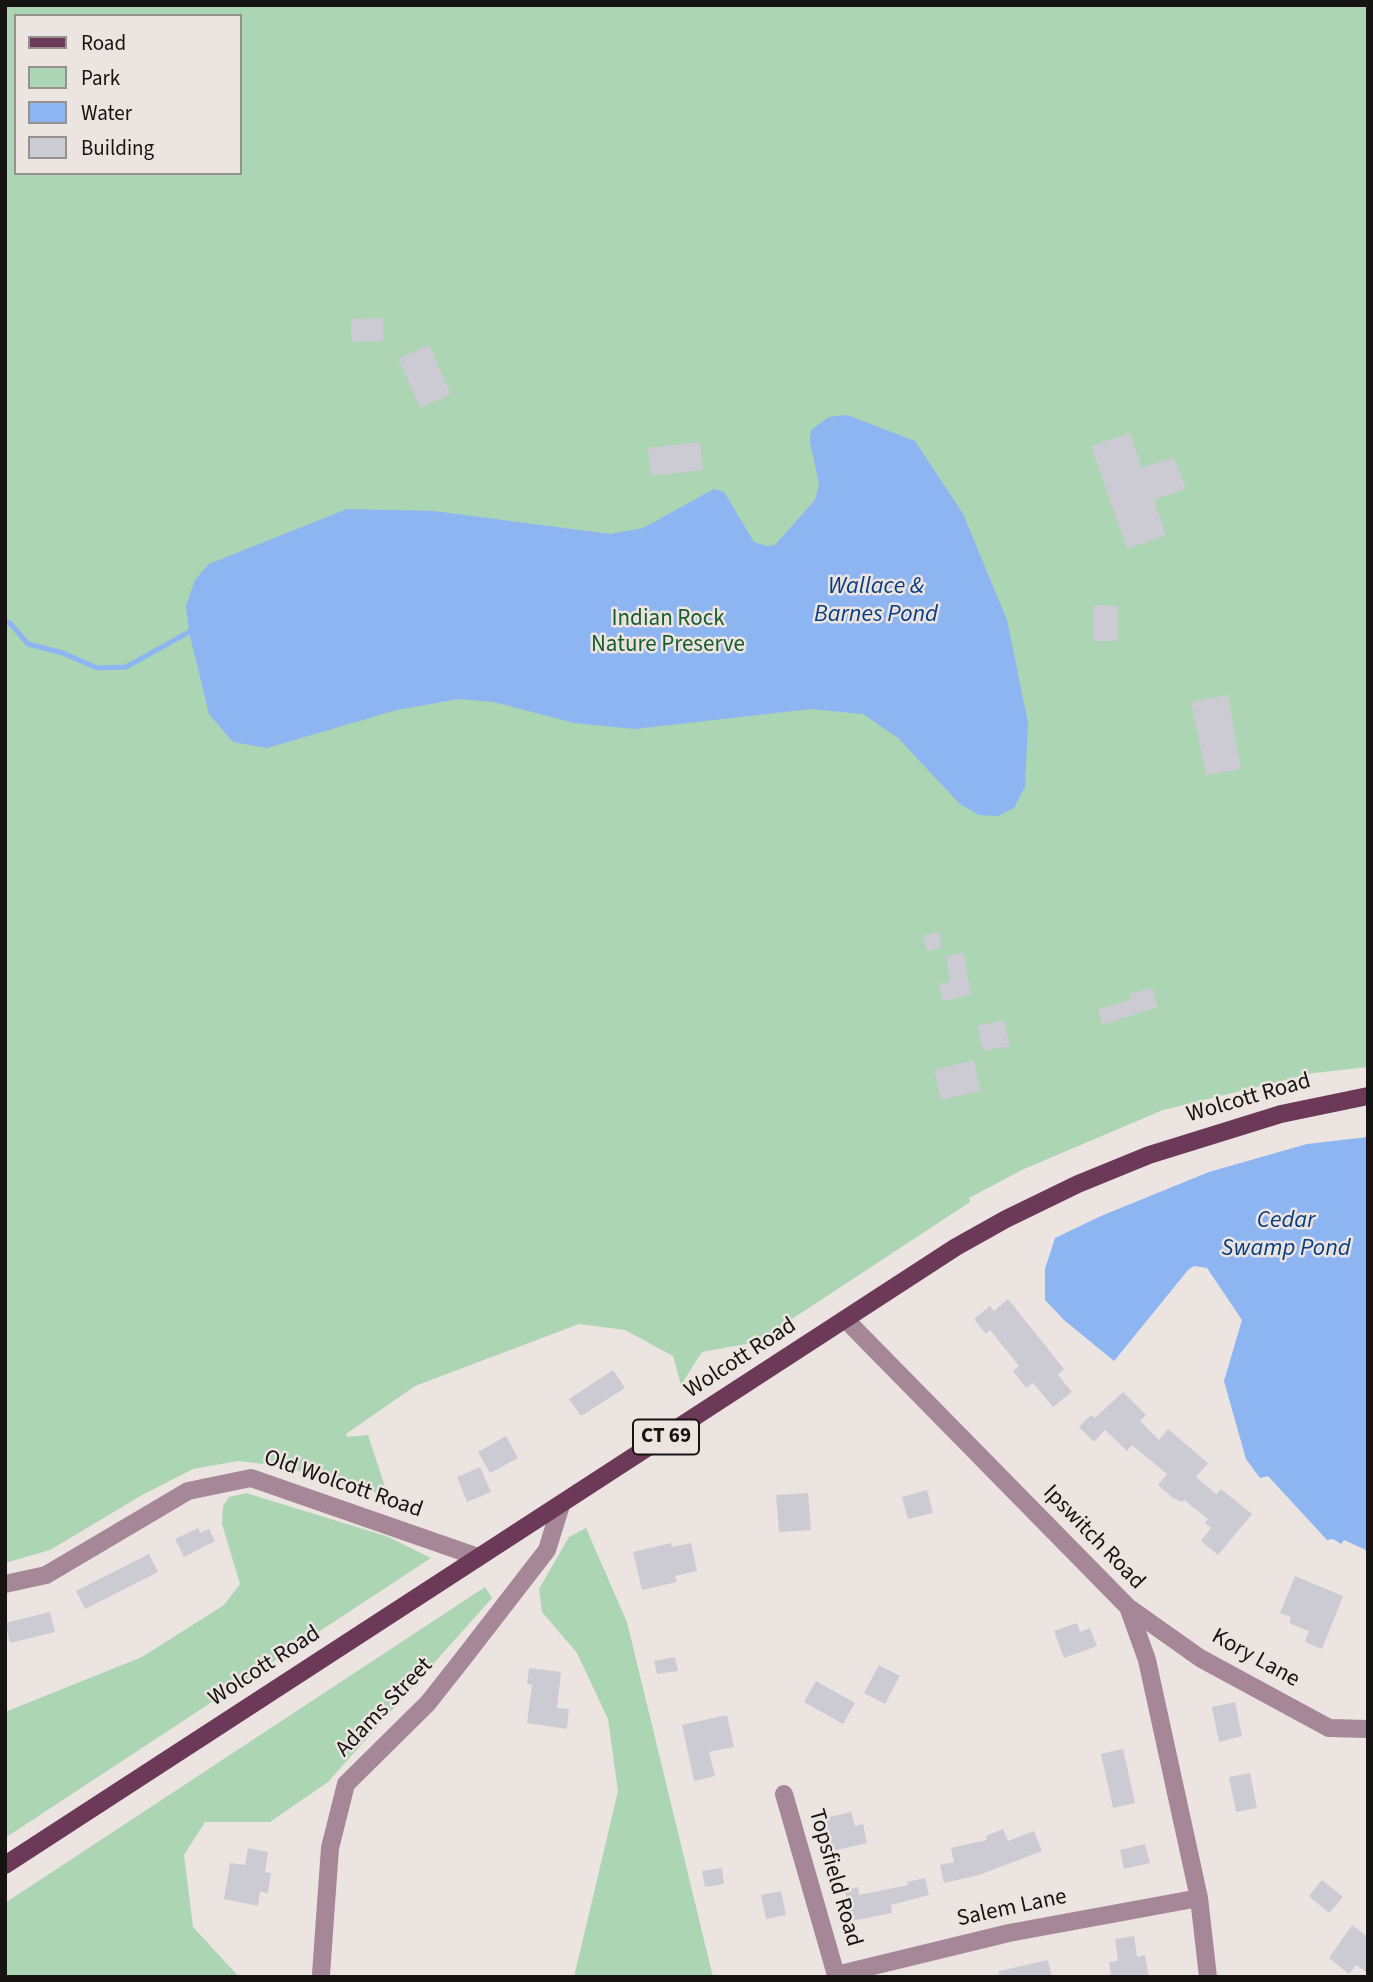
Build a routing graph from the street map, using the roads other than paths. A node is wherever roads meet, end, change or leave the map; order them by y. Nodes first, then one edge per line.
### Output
1 (1368, 1096) edge
2 (847, 1321) junction
3 (561, 1505) junction
4 (478, 1557) junction
5 (5, 1584) edge
6 (1128, 1607) junction
7 (1368, 1729) edge
8 (784, 1794) dead end
9 (5, 1865) edge
10 (1199, 1898) junction
11 (321, 1974) dead end
12 (836, 1975) joint
13 (1208, 1977) edge

1 - 2 main road, Wolcott Road / CT 69
2 - 3 main road, Wolcott Road / CT 69
2 - 6 street, Ipswitch Road
3 - 4 main road, Wolcott Road / CT 69
3 - 11 street, Adams Street
4 - 5 street, Old Wolcott Road
4 - 9 main road, Wolcott Road / CT 69
6 - 7 street, Kory Lane
6 - 10 street, Ipswitch Road
8 - 12 street, Topsfield Road
10 - 12 street, Salem Lane
10 - 13 street, Ipswitch Road

